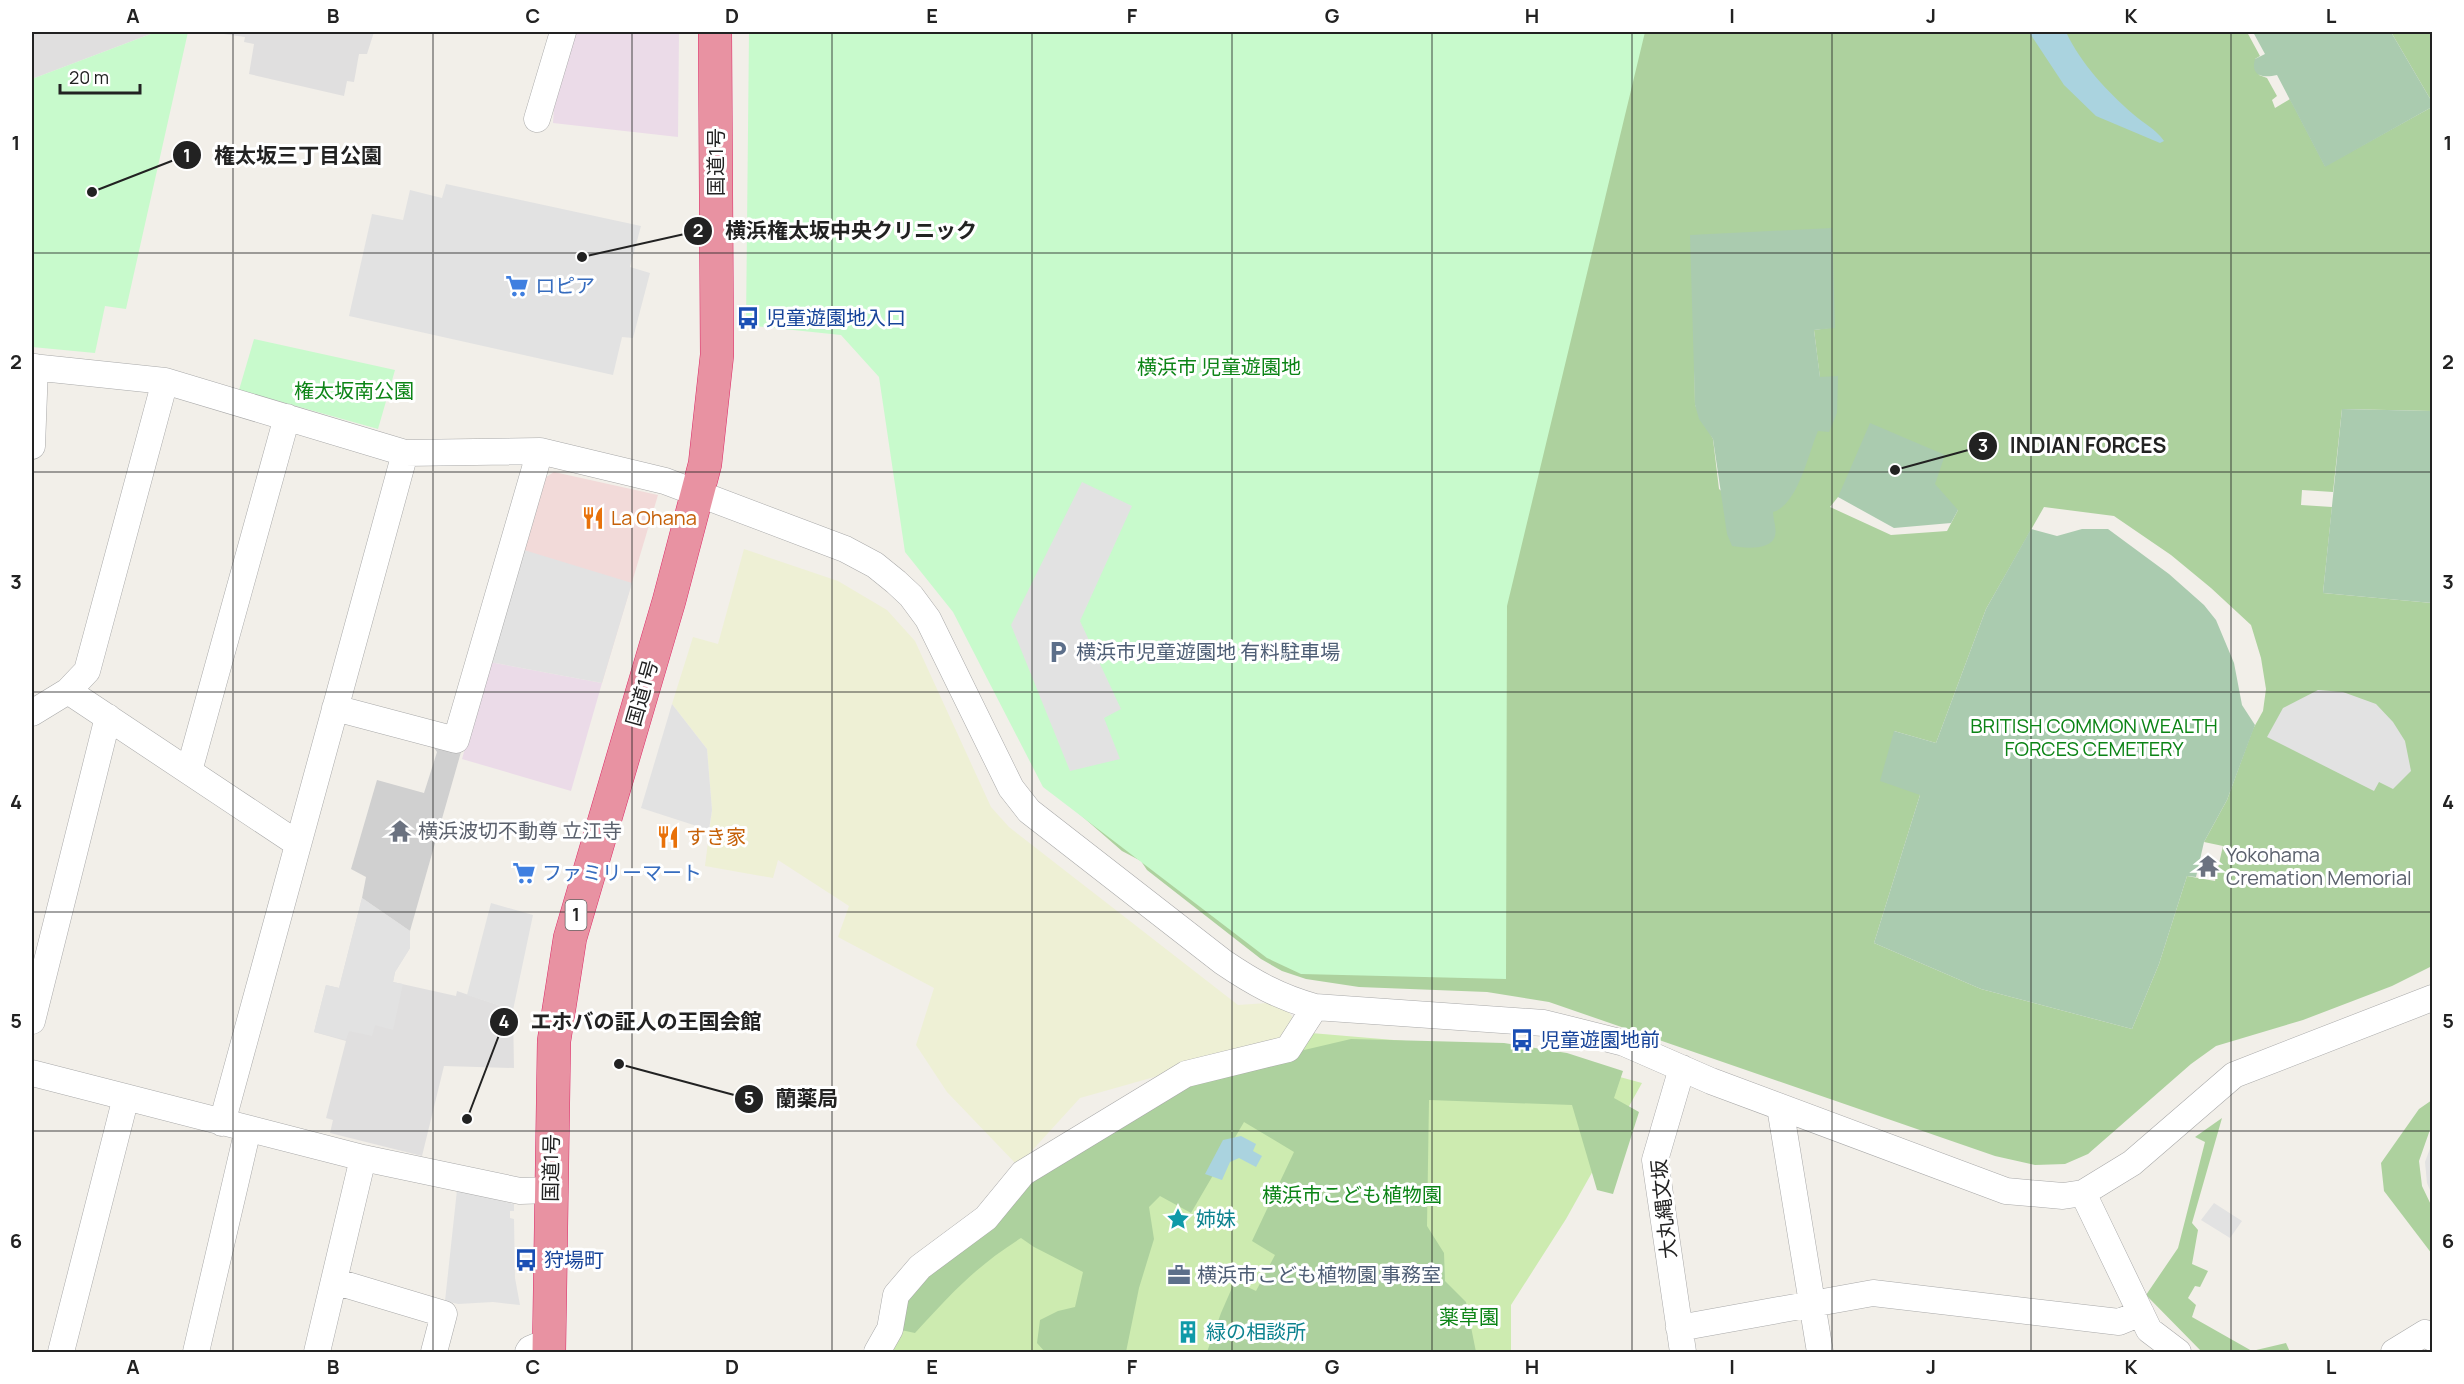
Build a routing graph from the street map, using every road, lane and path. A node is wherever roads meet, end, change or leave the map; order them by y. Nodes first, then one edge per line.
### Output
1 (563, 32) edge
2 (716, 32) edge
3 (537, 119) dead end
4 (33, 367) edge
5 (165, 381) junction
6 (286, 417) junction
7 (32, 446) edge
8 (540, 451) junction
9 (405, 453) junction
10 (699, 494) junction
11 (68, 691) junction
12 (335, 708) junction
13 (32, 713) edge
14 (108, 717) junction
15 (189, 771) junction
16 (298, 843) junction
17 (2433, 998) edge
18 (1316, 1007) junction
19 (32, 1021) edge
20 (1682, 1068) junction
21 (32, 1073) edge
22 (126, 1097) junction
23 (1780, 1107) junction
24 (222, 1123) junction
25 (248, 1129) junction
26 (363, 1158) junction
27 (550, 1190) junction
28 (2083, 1193) junction
29 (334, 1281) junction
30 (1812, 1303) junction
31 (2141, 1313) junction
32 (1678, 1328) junction
33 (2433, 1338) edge
34 (542, 1349) edge
35 (61, 1353) edge
36 (196, 1353) edge
37 (317, 1353) edge
38 (434, 1353) edge
39 (878, 1353) edge
40 (1683, 1353) edge
41 (1821, 1353) edge
42 (2178, 1353) edge
43 (2394, 1353) edge

1 - 3 street
2 - 10 highway, 国道1号 / 1
4 - 5 street
4 - 7 street
5 - 6 street
5 - 11 street
6 - 9 street
6 - 15 street
8 - 9 street
8 - 10 street
8 - 12 street
9 - 12 street
10 - 18 street
10 - 27 highway, 国道1号 / 1
11 - 13 street
11 - 14 street
12 - 16 street
14 - 15 street
14 - 19 street
15 - 16 street
16 - 24 street
17 - 28 street
18 - 20 street
18 - 39 street
20 - 23 street
20 - 32 street, 大丸縄文坂
21 - 22 street
22 - 24 street
22 - 35 street
23 - 28 street
23 - 30 street
24 - 25 street
25 - 26 street
25 - 36 street
26 - 27 street
26 - 29 street
27 - 34 highway, 国道1号 / 1
28 - 31 street
29 - 37 street
29 - 38 street
30 - 31 street
30 - 32 street
30 - 41 street
31 - 42 street
32 - 40 street, 大丸縄文坂
33 - 43 street

